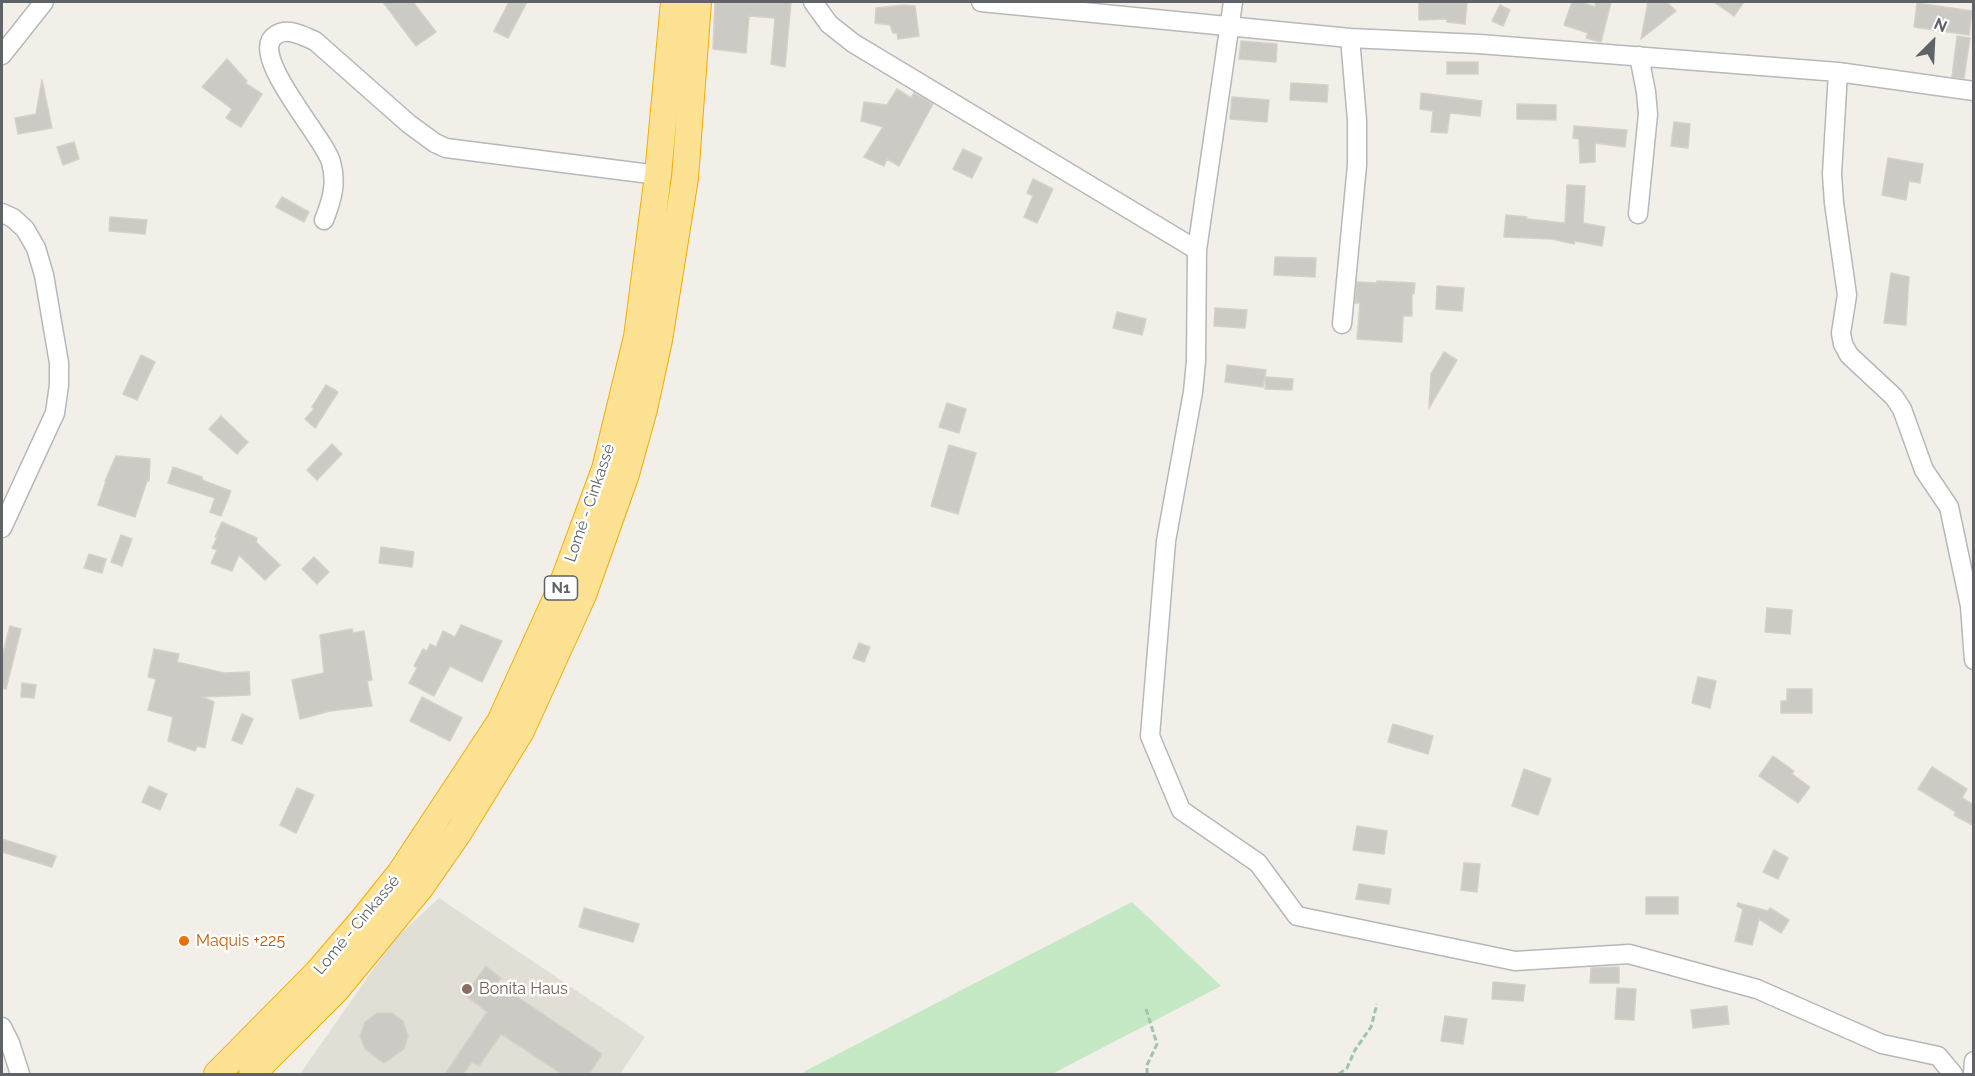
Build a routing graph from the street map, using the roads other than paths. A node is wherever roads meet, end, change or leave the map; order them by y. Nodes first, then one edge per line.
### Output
1 (44, 2) edge
2 (674, 2) edge
3 (698, 2) edge
4 (813, 2) edge
5 (981, 2) edge
6 (1233, 2) edge
7 (1230, 25) junction
8 (1350, 38) junction
9 (2, 55) edge
10 (1639, 56) junction
11 (1838, 72) junction
12 (1974, 92) edge
13 (658, 175) junction
14 (2, 213) edge
15 (1638, 214) dead end
16 (324, 220) dead end
17 (1197, 250) junction
18 (1342, 324) dead end
19 (2, 528) edge
20 (1974, 660) edge
21 (511, 727) junction
22 (2, 1027) edge
23 (1974, 1061) edge
24 (20, 1074) edge
25 (218, 1074) edge
26 (252, 1074) edge
27 (1953, 1074) edge
28 (1973, 1074) edge

1 - 9 street
2 - 13 highway, Lomé - Cinkassé / N1
3 - 21 highway, Lomé - Cinkassé / N1
4 - 17 street
5 - 7 street
6 - 7 street
7 - 8 street
7 - 17 street
8 - 10 street
8 - 18 street
10 - 11 street
10 - 15 street
11 - 12 street
11 - 20 street
13 - 16 street
13 - 21 highway, Lomé - Cinkassé / N1
14 - 19 street
17 - 27 street
21 - 25 highway, Lomé - Cinkassé / N1
21 - 26 highway, Lomé - Cinkassé / N1
22 - 24 street
23 - 28 street

